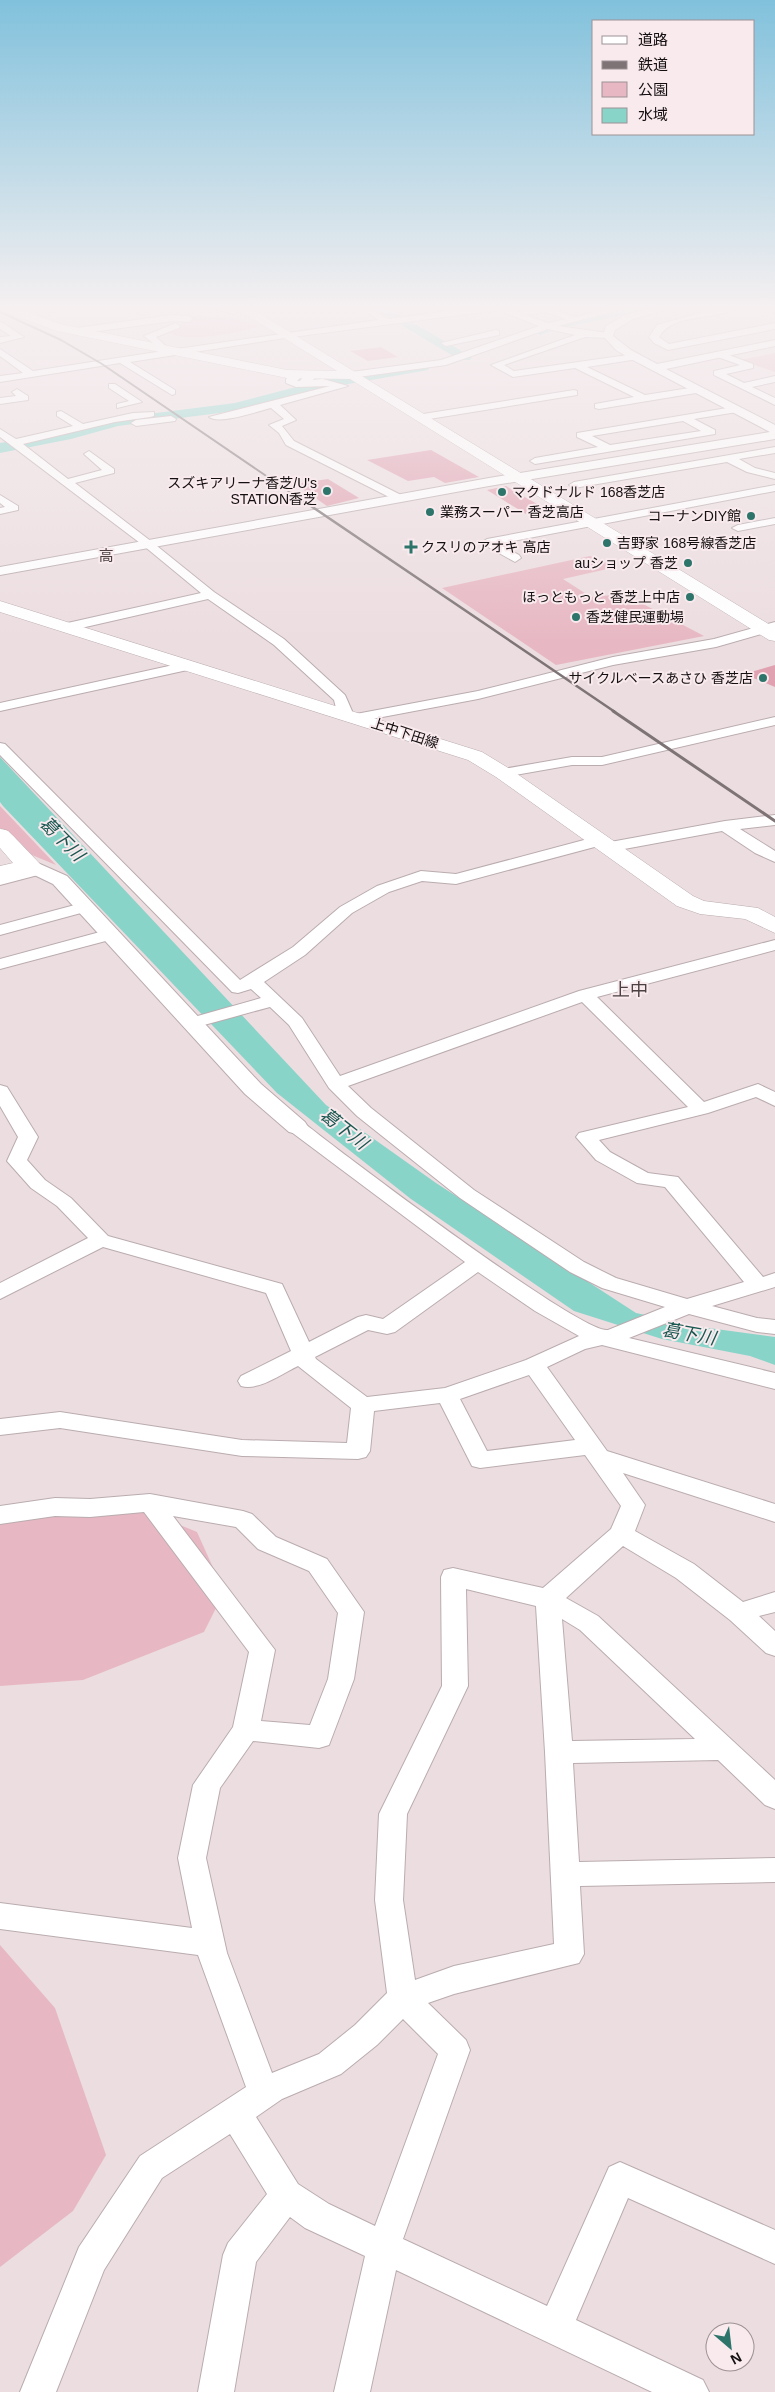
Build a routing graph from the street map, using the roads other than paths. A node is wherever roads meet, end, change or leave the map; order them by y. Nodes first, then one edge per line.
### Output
1 (63, 418) edge
2 (127, 418) edge
3 (289, 418) edge
4 (429, 418) edge
5 (623, 418) edge
6 (684, 418) joint
7 (749, 418) edge
8 (171, 419) dead end
9 (637, 425) junction
10 (775, 430) edge
11 (74, 431) junction
12 (0, 432) edge
13 (775, 435) edge
14 (16, 445) junction
15 (607, 448) junction
16 (775, 450) edge
17 (90, 454) dead end
18 (566, 456) junction
19 (728, 458) junction
20 (535, 461) dead end
21 (584, 467) junction
22 (775, 476) edge
23 (519, 477) junction
24 (606, 479) junction
25 (68, 482) junction
26 (574, 485) dead end
27 (775, 488) edge
28 (0, 498) edge
29 (399, 498) junction
30 (0, 511) edge
31 (775, 521) edge
32 (588, 522) junction
33 (738, 528) dead end
34 (148, 544) junction
35 (515, 558) dead end
36 (0, 571) edge
37 (210, 595) junction
38 (0, 606) edge
39 (68, 627) junction
40 (771, 631) edge
41 (186, 666) junction
42 (0, 708) edge
43 (350, 716) junction
44 (775, 721) edge
45 (0, 747) edge
46 (503, 774) junction
47 (775, 820) edge
48 (725, 826) junction
49 (0, 836) edge
50 (603, 844) junction
51 (775, 857) edge
52 (31, 865) junction
53 (0, 866) edge
54 (0, 874) edge
55 (0, 880) edge
56 (86, 907) junction
57 (775, 926) edge
58 (0, 930) edge
59 (111, 934) junction
60 (775, 945) edge
61 (0, 964) edge
62 (253, 981) junction
63 (585, 995) junction
64 (274, 1000) junction
65 (197, 1022) junction
66 (336, 1084) junction
67 (0, 1091) edge
68 (775, 1100) edge
69 (701, 1109) junction
70 (297, 1127) joint
71 (101, 1240) junction
72 (478, 1262) junction
73 (5, 1283) edge
74 (767, 1283) edge
75 (688, 1306) junction
76 (775, 1327) edge
77 (607, 1337) junction
78 (303, 1353) junction
79 (534, 1365) junction
80 (249, 1381) dead end
81 (775, 1381) edge
82 (447, 1395) junction
83 (363, 1405) junction
84 (0, 1427) edge
85 (596, 1451) junction
86 (150, 1503) junction
87 (775, 1513) edge
88 (0, 1514) edge
89 (621, 1534) junction
90 (548, 1599) junction
91 (775, 1602) edge
92 (739, 1613) junction
93 (775, 1646) edge
94 (246, 1730) junction
95 (724, 1749) junction
96 (559, 1752) junction
97 (775, 1796) edge
98 (775, 1870) edge
99 (565, 1874) junction
100 (0, 1916) edge
101 (210, 1943) junction
102 (403, 1998) junction
103 (264, 2093) junction
104 (235, 2112) junction
105 (286, 2195) junction
106 (384, 2246) junction
107 (775, 2248) edge
108 (555, 2327) junction
109 (38, 2392) edge
110 (216, 2392) edge
111 (352, 2392) edge
112 (691, 2392) edge

1 - 11 street
2 - 11 street
3 - 29 street
4 - 23 main road
5 - 9 street
6 - 9 street
6 - 15 street
7 - 10 street
8 - 11 street
9 - 15 street
11 - 14 street
12 - 14 street
13 - 21 street
14 - 25 street
15 - 18 street
16 - 19 street
17 - 25 street
18 - 20 street
18 - 21 street
19 - 22 street
19 - 24 street
21 - 23 street
21 - 24 street
23 - 29 street
23 - 32 main road
24 - 26 street
25 - 34 street
27 - 32 street
28 - 30 street
29 - 34 street
31 - 33 street
32 - 35 street
32 - 40 main road
34 - 36 street
34 - 37 street
37 - 39 street
37 - 43 street
38 - 39 main road, 上中下田線
39 - 41 main road, 上中下田線
40 - 43 street
41 - 42 street
41 - 43 main road, 上中下田線
43 - 46 main road, 上中下田線
44 - 46 street
45 - 62 street
46 - 50 main road, 上中下田線
47 - 48 street
48 - 50 street
48 - 51 street
49 - 52 main road
50 - 57 main road, 上中下田線
50 - 62 street
52 - 53 street
52 - 54 main road
52 - 55 street
52 - 56 street
56 - 58 street
56 - 59 street
59 - 61 street
59 - 65 street
60 - 63 street
62 - 64 street
63 - 66 street
63 - 69 street
64 - 65 street
64 - 66 street
65 - 70 street
66 - 75 street
67 - 71 street
68 - 69 street
69 - 74 street
70 - 72 street
71 - 73 street
71 - 78 street
72 - 77 street
72 - 78 street
74 - 75 street
75 - 76 street
75 - 77 street
77 - 79 street
77 - 81 street
78 - 80 street
78 - 83 street
79 - 82 street
79 - 85 street
82 - 83 street
82 - 85 street
83 - 84 street
85 - 87 street
85 - 89 street
86 - 88 street
86 - 94 street
86 - 94 street
89 - 90 street
89 - 92 street
90 - 95 street
90 - 96 street
90 - 102 street
91 - 92 street
92 - 93 street
94 - 101 street
95 - 96 street
95 - 97 street
96 - 99 street
98 - 99 street
99 - 102 street
100 - 101 street
101 - 103 street
102 - 103 street
102 - 106 street
103 - 104 street
104 - 105 street
104 - 109 street
105 - 106 street
105 - 110 street
106 - 108 street
106 - 111 street
107 - 108 street
108 - 112 street

